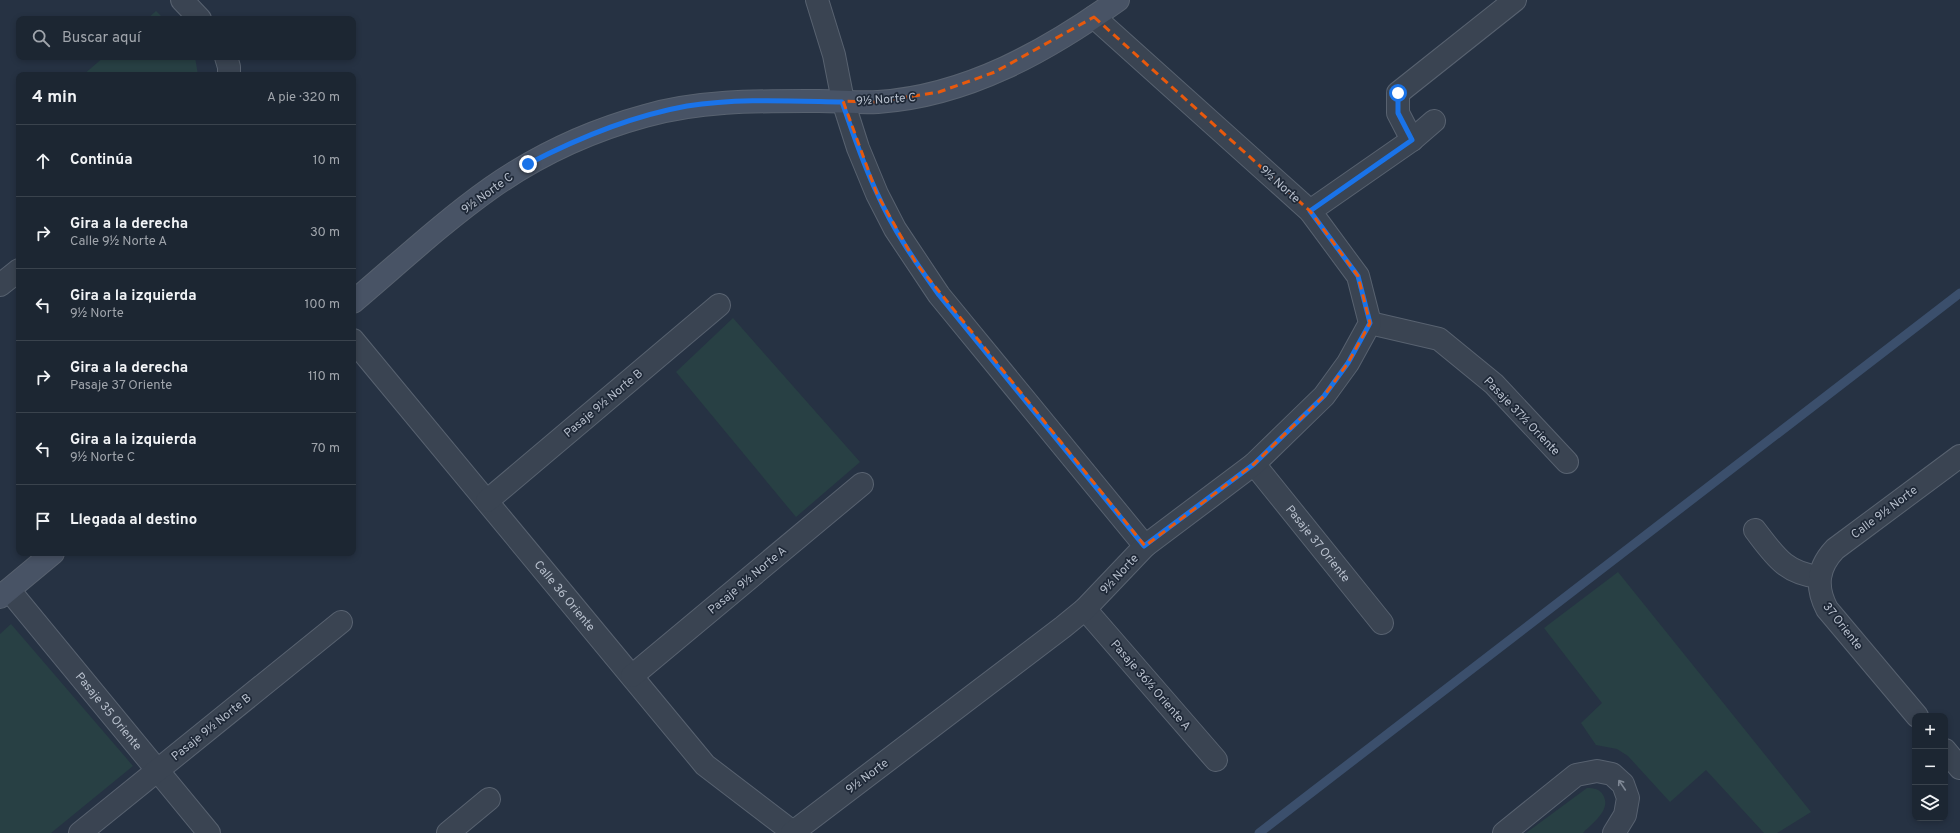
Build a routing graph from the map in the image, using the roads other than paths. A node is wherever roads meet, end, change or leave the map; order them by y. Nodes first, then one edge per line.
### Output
1 (182, 0) edge
2 (818, 0) edge
3 (1118, 0) edge
4 (1515, 0) edge
5 (197, 16) edge
6 (1094, 17) junction
7 (227, 60) edge
8 (229, 72) edge
9 (842, 102) junction
10 (1434, 121) dead end
11 (1412, 140) junction
12 (1310, 211) junction
13 (16, 272) edge
14 (0, 285) edge
15 (356, 300) edge
16 (719, 305) dead end
17 (1370, 323) junction
18 (356, 344) edge
19 (1960, 456) edge
20 (1567, 462) dead end
21 (1254, 464) junction
22 (862, 484) dead end
23 (487, 501) junction
24 (1755, 530) dead end
25 (1144, 546) junction
26 (49, 556) edge
27 (1820, 577) junction
28 (5, 594) edge
29 (1085, 609) junction
30 (341, 622) dead end
31 (1382, 622) dead end
32 (632, 676) junction
33 (1914, 713) edge
34 (1948, 754) edge
35 (1216, 760) dead end
36 (1960, 768) edge
37 (157, 770) junction
38 (490, 799) dead end
39 (80, 833) edge
40 (209, 833) edge
41 (448, 833) edge
42 (793, 833) edge
43 (1504, 833) edge
44 (1614, 833) edge

1 - 5 street
2 - 9 street
3 - 6 street, 9½ Norte C
4 - 11 street
6 - 9 street, 9½ Norte C
6 - 12 street, 9½ Norte
7 - 8 street
9 - 15 street, 9½ Norte C
9 - 25 street
10 - 11 street
11 - 12 street
12 - 17 street, 9½ Norte
13 - 14 street
16 - 23 street, Pasaje 9½ Norte B
17 - 20 street, Pasaje 37½ Oriente
17 - 21 street, 9½ Norte
18 - 23 street, Calle 36 Oriente
19 - 27 street, Calle 9½ Norte
21 - 25 street, 9½ Norte
21 - 31 street, Pasaje 37 Oriente
22 - 32 street, Pasaje 9½ Norte A
23 - 32 street, Calle 36 Oriente
24 - 27 street
25 - 29 street, 9½ Norte
26 - 28 street
27 - 33 street, 37 Oriente
28 - 37 street, Pasaje 35 Oriente
29 - 35 street, Pasaje 36½ Oriente A
29 - 42 street, 9½ Norte
30 - 37 street, Pasaje 9½ Norte B
32 - 42 street, Calle 36 Oriente
34 - 36 street
37 - 39 street, Pasaje 9½ Norte B
37 - 40 street, Pasaje 35 Oriente
38 - 41 street
44 -> 43 street

